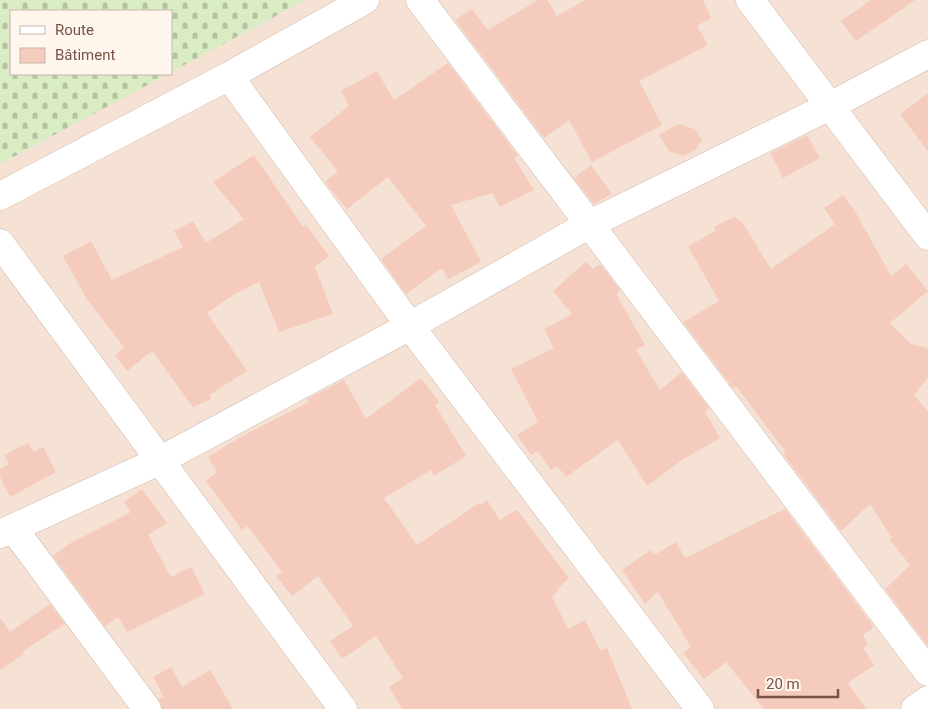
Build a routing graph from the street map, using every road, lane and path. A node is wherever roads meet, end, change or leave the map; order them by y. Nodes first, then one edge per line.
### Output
1 (365, 0) edge
2 (420, 0) edge
3 (750, 0) edge
4 (928, 54) edge
5 (229, 76) junction
6 (830, 106) junction
7 (0, 196) edge
8 (588, 225) junction
9 (928, 236) edge
10 (0, 242) edge
11 (410, 326) junction
12 (159, 461) junction
13 (7, 531) edge
14 (928, 672) edge
15 (928, 700) edge
16 (148, 709) edge
17 (344, 709) edge
18 (700, 709) edge
19 (915, 709) edge

1 - 5 street
2 - 8 street
3 - 6 street
4 - 6 street
5 - 7 street
5 - 11 street
6 - 8 street
6 - 9 street
8 - 11 street
8 - 14 street
10 - 12 street
11 - 12 street
11 - 18 street
12 - 13 street
12 - 17 street
13 - 16 street
15 - 19 street

